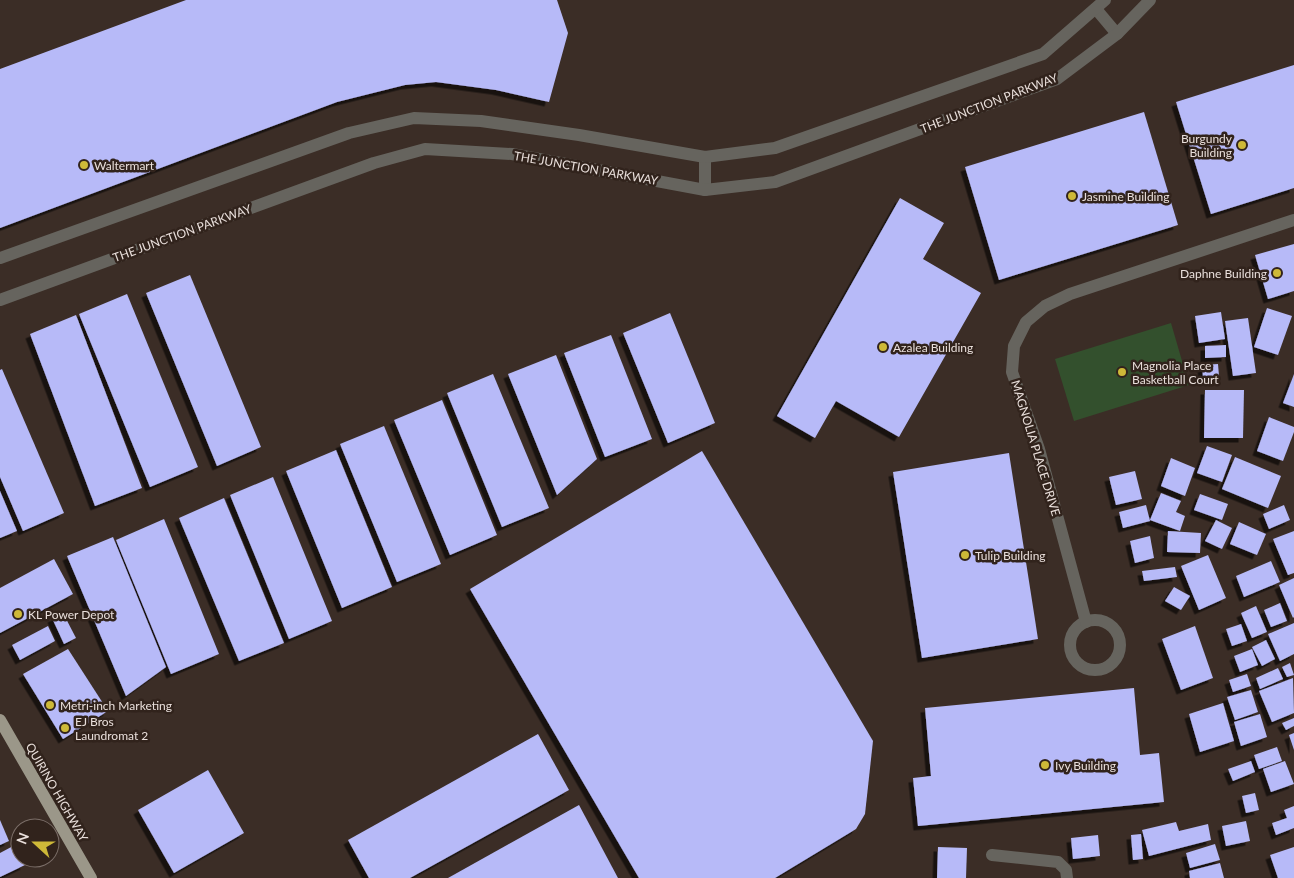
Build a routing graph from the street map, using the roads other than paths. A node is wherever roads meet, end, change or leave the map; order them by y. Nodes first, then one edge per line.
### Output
1 (1106, 0) edge
2 (1150, 0) edge
3 (1096, 9) junction
4 (1117, 34) junction
5 (705, 157) junction
6 (705, 190) junction
7 (1294, 220) edge
8 (0, 258) edge
9 (0, 300) edge
10 (1086, 622) dead end
11 (0, 720) edge
12 (992, 856) dead end
13 (90, 878) edge
14 (1067, 878) edge

1 - 3 street
2 - 4 street, THE JUNCTION PARKWAY
3 - 4 street
3 - 5 street
4 - 6 street, THE JUNCTION PARKWAY
5 - 6 street
5 - 8 street
6 - 9 street, THE JUNCTION PARKWAY
7 - 10 street, MAGNOLIA PLACE DRIVE
11 - 13 main road, QUIRINO HIGHWAY
12 - 14 street

